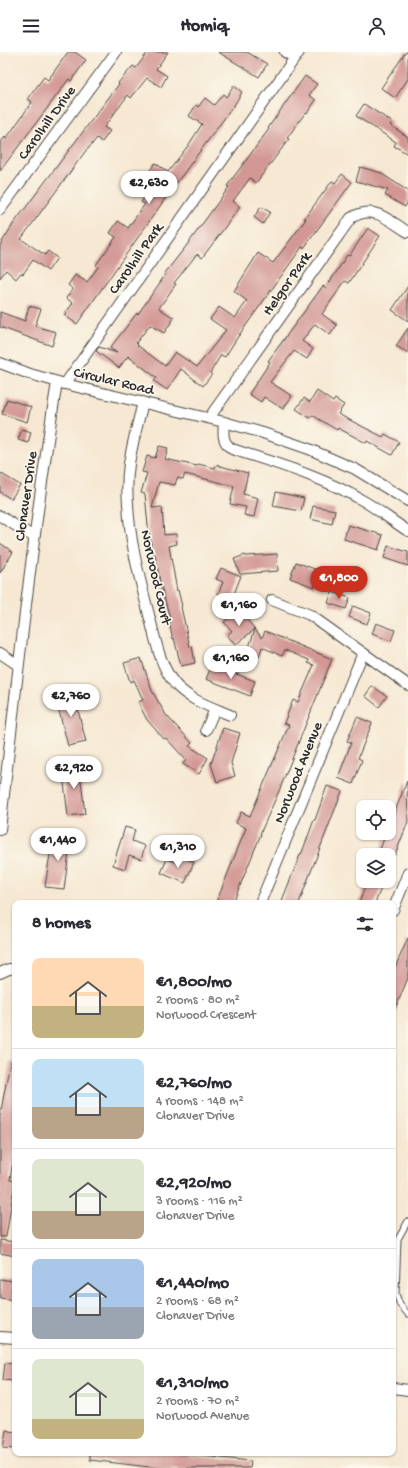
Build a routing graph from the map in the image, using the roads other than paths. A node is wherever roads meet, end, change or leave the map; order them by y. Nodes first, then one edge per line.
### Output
1 (116, 52) edge
2 (284, 52) edge
3 (297, 55) edge
4 (0, 210) edge
5 (408, 232) edge
6 (0, 362) edge
7 (61, 383) junction
8 (143, 402) junction
9 (210, 418) junction
10 (224, 422) junction
11 (408, 501) edge
12 (0, 516) edge
13 (408, 531) edge
14 (34, 537) junction
15 (272, 600) dead end
16 (0, 653) edge
17 (363, 653) junction
18 (18, 665) junction
19 (408, 685) edge
20 (215, 709) junction
21 (230, 715) dead end
22 (206, 730) dead end
23 (1, 803) edge
24 (0, 830) edge
25 (408, 873) edge
26 (261, 900) edge
27 (396, 903) edge
28 (12, 969) edge
29 (0, 973) edge
30 (408, 1221) edge
31 (400, 1305) junction
32 (408, 1305) edge
33 (408, 1314) edge
34 (0, 1337) edge
35 (12, 1338) edge
36 (396, 1388) edge
37 (408, 1390) edge

1 - 4 street, Carolhill Drive
2 - 3 street
3 - 7 street, Carolhill Park
5 - 9 street, Helgor Park
6 - 7 street, Circular Road
7 - 8 street, Circular Road
7 - 14 street, Clonaver Drive
8 - 9 street, Circular Road
8 - 20 street, Norwood Court
9 - 10 street, Circular Road
10 - 11 street, Circular Road
10 - 13 street
12 - 14 street
14 - 18 street, Clonaver Drive
15 - 17 street
16 - 18 street
17 - 19 street
17 - 26 street, Norwood Avenue
18 - 23 street, Clonaver Drive
20 - 21 street, Norwood Court
20 - 22 street
23 - 24 street, Clonaver Drive
25 - 27 street
28 - 29 street
30 - 31 lane
31 - 32 lane
31 - 33 lane
34 - 35 street
36 - 37 street

